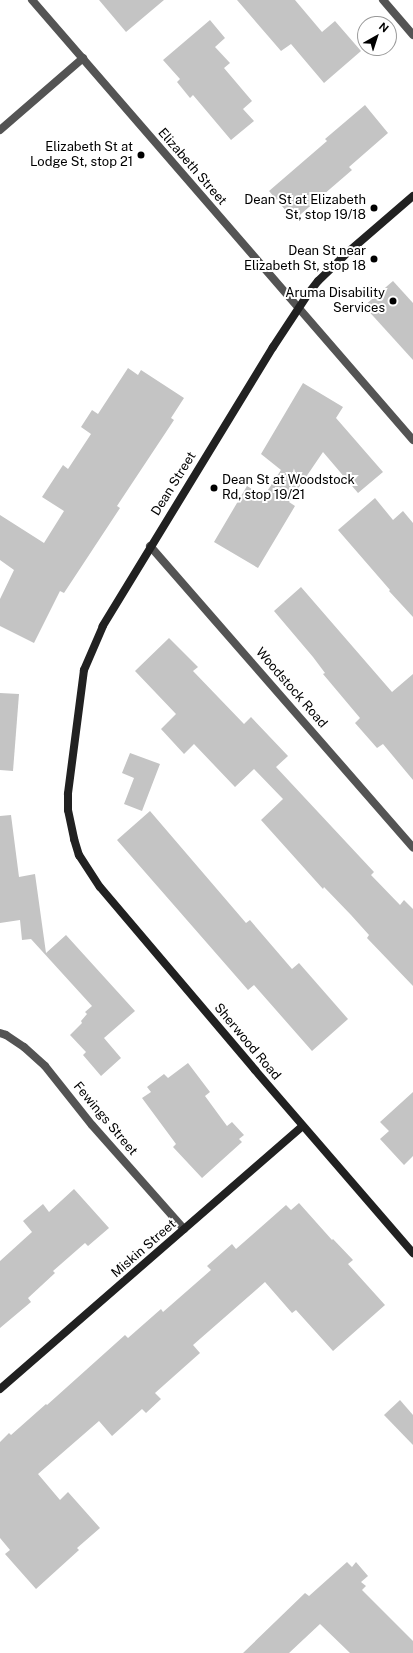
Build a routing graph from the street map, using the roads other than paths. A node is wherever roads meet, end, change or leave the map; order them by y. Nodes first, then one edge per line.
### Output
1 (32, 0) edge
2 (383, 0) edge
3 (413, 35) edge
4 (83, 58) junction
5 (0, 130) edge
6 (413, 196) edge
7 (298, 309) junction
8 (413, 440) edge
9 (150, 546) junction
10 (74, 839) joint
11 (413, 847) edge
12 (0, 1034) edge
13 (303, 1126) junction
14 (184, 1229) junction
15 (413, 1253) edge
16 (0, 1389) edge

1 - 4 street, Elizabeth Street
2 - 3 street
4 - 5 street
4 - 7 street, Elizabeth Street
6 - 7 street, Dean Street
7 - 8 street, Elizabeth Street
7 - 9 street, Dean Street
9 - 10 street, Dean Street
9 - 11 street, Woodstock Road
10 - 13 street, Sherwood Road
12 - 14 street, Fewings Street
13 - 14 street, Miskin Street
13 - 15 street, Sherwood Road
14 - 16 street, Miskin Street

